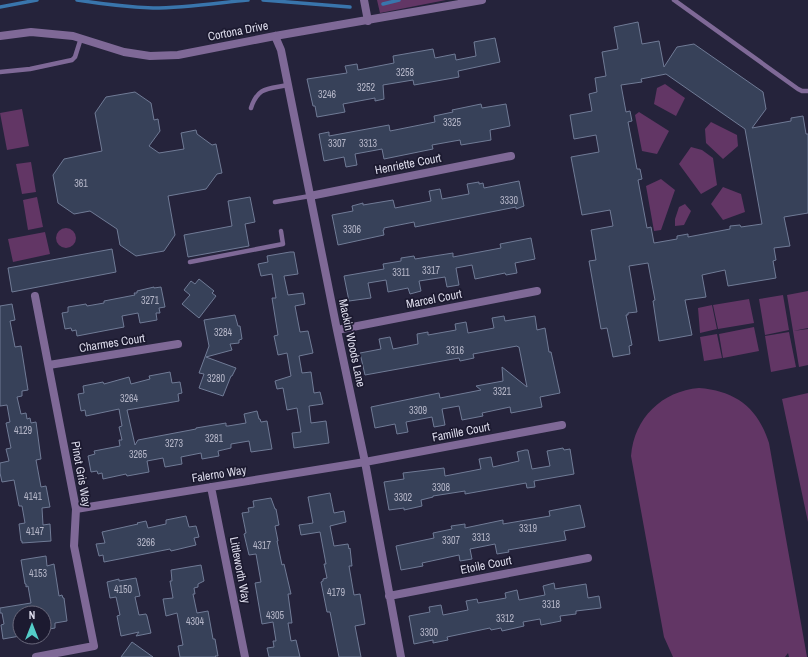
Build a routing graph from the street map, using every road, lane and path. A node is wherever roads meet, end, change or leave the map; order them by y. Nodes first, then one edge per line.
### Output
1 (364, 0) edge
2 (482, 0) edge
3 (674, 0) edge
4 (368, 20) junction
5 (0, 36) edge
6 (275, 36) junction
7 (82, 38) junction
8 (0, 72) edge
9 (288, 85) junction
10 (808, 91) edge
11 (251, 108) dead end
12 (511, 156) dead end
13 (310, 196) junction
14 (275, 202) dead end
15 (281, 231) dead end
16 (190, 262) dead end
17 (537, 291) dead end
18 (35, 296) dead end
19 (336, 330) junction
20 (178, 344) dead end
21 (49, 365) junction
22 (562, 425) dead end
23 (365, 462) junction
24 (211, 487) junction
25 (76, 509) junction
26 (588, 558) dead end
27 (389, 596) junction
28 (36, 657) edge
29 (245, 657) edge
30 (401, 657) edge

1 - 4 street
2 - 4 street, Cortona Drive
3 - 10 lane
4 - 6 street, Cortona Drive
5 - 7 street, Cortona Drive
6 - 7 street, Cortona Drive
6 - 9 street, Mackin Woods Lane
7 - 8 lane
9 - 11 lane
9 - 13 street, Mackin Woods Lane
12 - 13 street, Henriette Court
13 - 14 lane
13 - 19 street, Mackin Woods Lane
15 - 16 lane
17 - 19 street, Marcel Court
18 - 21 street, Pinot Gris Way
19 - 23 street, Mackin Woods Lane
20 - 21 street, Charmes Court
21 - 25 street, Pinot Gris Way
22 - 23 street, Famille Court
23 - 24 street, Falerno Way
23 - 27 street, Mackin Woods Lane
24 - 25 street, Falerno Way
24 - 29 street, Littleworth Way
25 - 28 street, Pinot Gris Way
26 - 27 street, Etoile Court
27 - 30 street, Mackin Woods Lane

